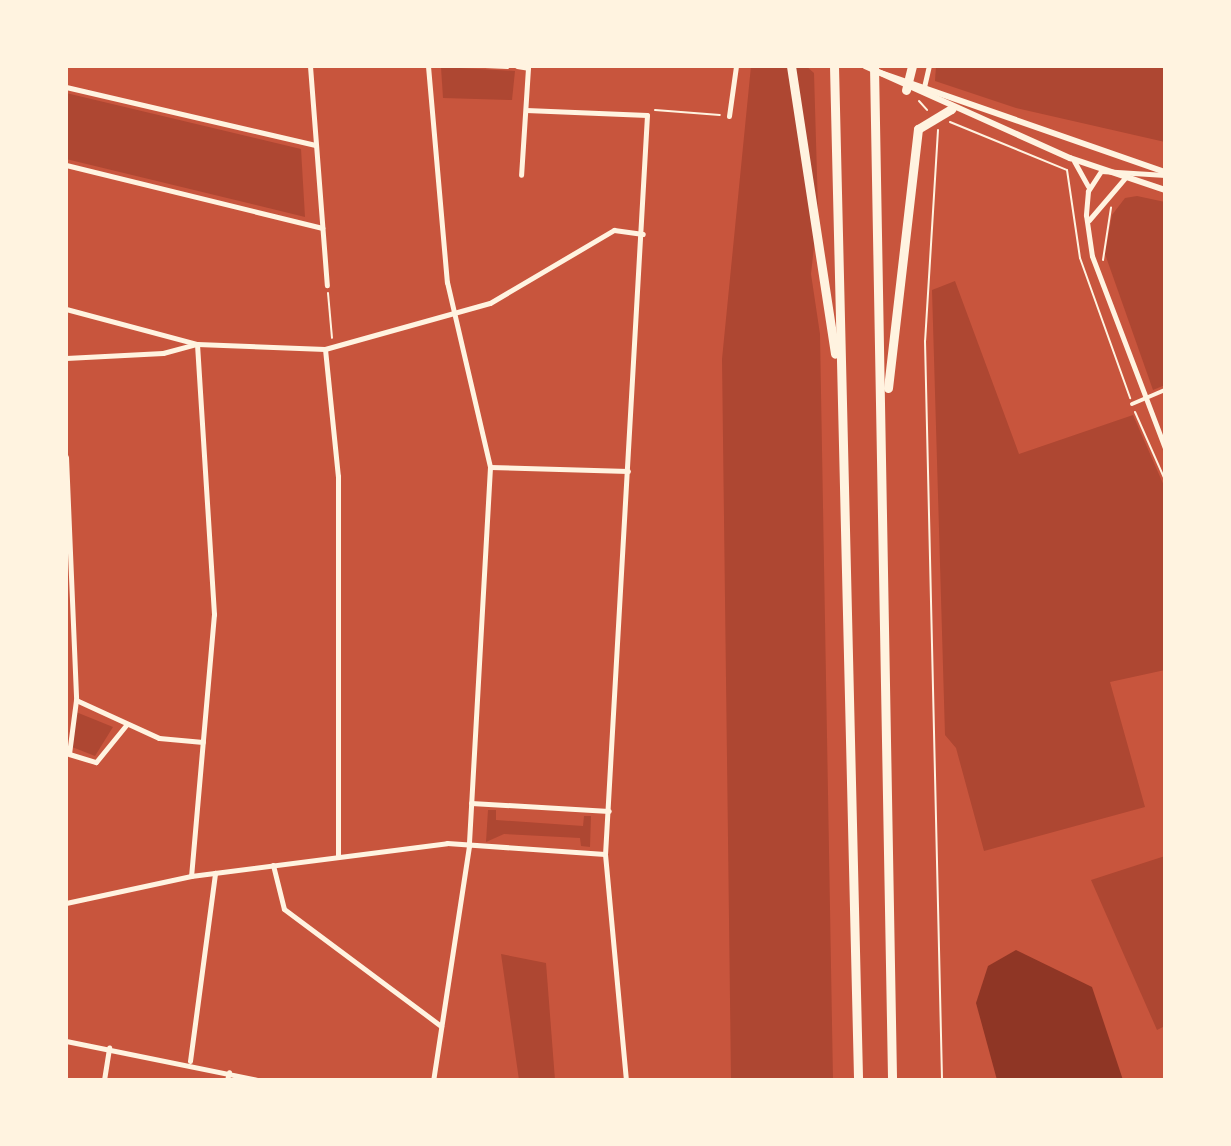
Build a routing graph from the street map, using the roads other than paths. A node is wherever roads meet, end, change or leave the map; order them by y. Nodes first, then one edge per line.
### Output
1 (310, 66) edge
2 (428, 66) edge
3 (736, 66) edge
4 (791, 66) edge
5 (834, 66) edge
6 (865, 66) edge
7 (912, 66) edge
8 (929, 66) edge
9 (517, 67) edge
10 (875, 69) edge
11 (907, 85) junction
12 (66, 87) edge
13 (924, 87) junction
14 (951, 109) junction
15 (526, 110) junction
16 (729, 116) road end
17 (315, 145) junction
18 (1070, 158) junction
19 (66, 165) edge
20 (1101, 171) junction
21 (1165, 173) edge
22 (521, 175) dead end
23 (1125, 178) junction
24 (1165, 190) edge
25 (1088, 191) junction
26 (1088, 221) junction
27 (322, 228) junction
28 (643, 234) junction
29 (327, 285) road end
30 (66, 309) edge
31 (455, 316) junction
32 (197, 344) junction
33 (325, 349) junction
34 (66, 358) edge
35 (839, 372) junction
36 (1165, 390) edge
37 (1144, 399) junction
38 (1132, 404) road end
39 (885, 415) junction
40 (1165, 448) edge
41 (66, 457) edge
42 (490, 467) junction
43 (628, 471) junction
44 (76, 700) junction
45 (127, 724) junction
46 (203, 742) junction
47 (471, 803) junction
48 (609, 811) junction
49 (469, 846) junction
50 (605, 854) junction
51 (338, 856) junction
52 (273, 865) junction
53 (215, 873) junction
54 (191, 876) junction
55 (66, 903) edge
56 (441, 1026) junction
57 (66, 1041) edge
58 (109, 1047) junction
59 (190, 1061) junction
60 (229, 1072) junction
61 (104, 1080) edge
62 (227, 1080) edge
63 (258, 1080) edge
64 (433, 1080) edge
65 (626, 1080) edge
66 (858, 1080) edge
67 (892, 1080) edge

1 - 17 street
2 - 31 street
3 - 16 street
4 - 35 highway
5 - 35 highway
6 - 10 street
7 - 11 highway
8 - 13 street
9 - 15 street
10 - 11 street
10 - 39 highway
11 - 13 street
11 - 14 street
12 - 17 street
13 - 21 street
14 - 18 street
14 - 39 highway
15 - 22 street
15 - 28 street
17 - 27 street
18 - 20 street
18 - 25 street
19 - 27 street
20 - 21 street
20 - 23 street
20 - 25 street
23 - 24 street
23 - 26 street
25 - 26 street
26 - 37 street
27 - 29 street
28 - 31 street
28 - 43 street
30 - 32 street
31 - 33 street
31 - 42 street
32 - 33 street
32 - 34 street
32 - 46 street
33 - 51 street
35 - 66 highway
36 - 37 street
37 - 38 street
37 - 40 street
39 - 67 highway
41 - 44 street
42 - 43 street
42 - 47 street
43 - 48 street
44 - 45 street
44 - 45 street
45 - 46 street
46 - 54 street
47 - 48 street
47 - 49 street
48 - 50 street
49 - 50 street
49 - 51 street
49 - 56 street
50 - 65 street
51 - 52 street
52 - 53 street
52 - 56 street
53 - 54 street
53 - 59 street
54 - 55 street
56 - 64 street
57 - 58 street
58 - 59 street
58 - 61 street
59 - 60 street
60 - 62 street
60 - 63 street

